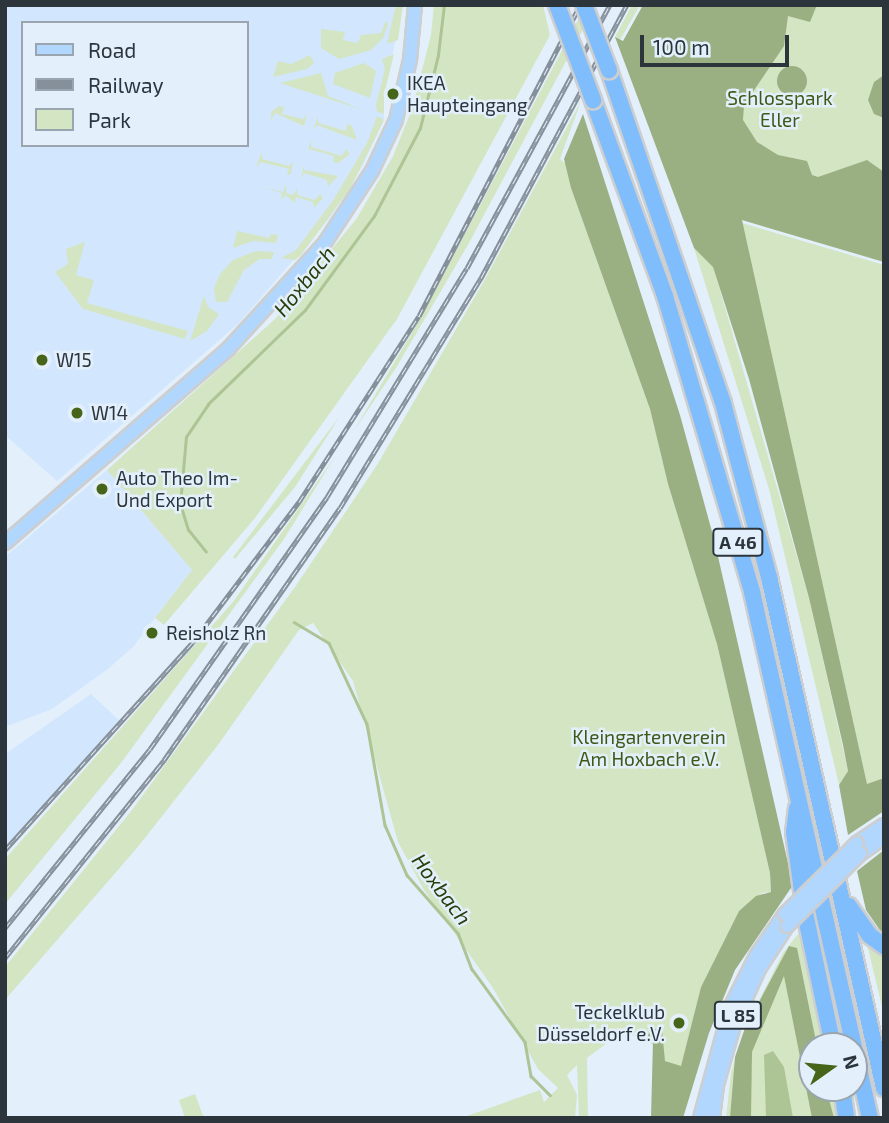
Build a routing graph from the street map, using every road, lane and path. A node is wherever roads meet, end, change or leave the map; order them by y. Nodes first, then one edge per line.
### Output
1 (415, 5) edge
2 (557, 5) edge
3 (584, 5) edge
4 (5, 543) edge
5 (799, 792) junction
6 (884, 825) edge
7 (884, 837) edge
8 (859, 848) junction
9 (841, 890) junction
10 (786, 920) junction
11 (884, 946) edge
12 (830, 1032) edge
13 (884, 1088) edge
14 (700, 1118) edge
15 (713, 1118) edge
16 (870, 1118) edge

1 - 4 main road
2 - 5 highway, A 46, bridge
3 - 9 highway, A 46, bridge
5 - 12 highway
5 - 16 highway, A 46
6 - 8 main road, L 85
7 - 8 main road, L 85
8 - 10 main road, L 85, bridge
9 - 11 highway
9 - 13 highway, A 46
10 - 14 main road, L 85
10 - 15 main road, L 85

